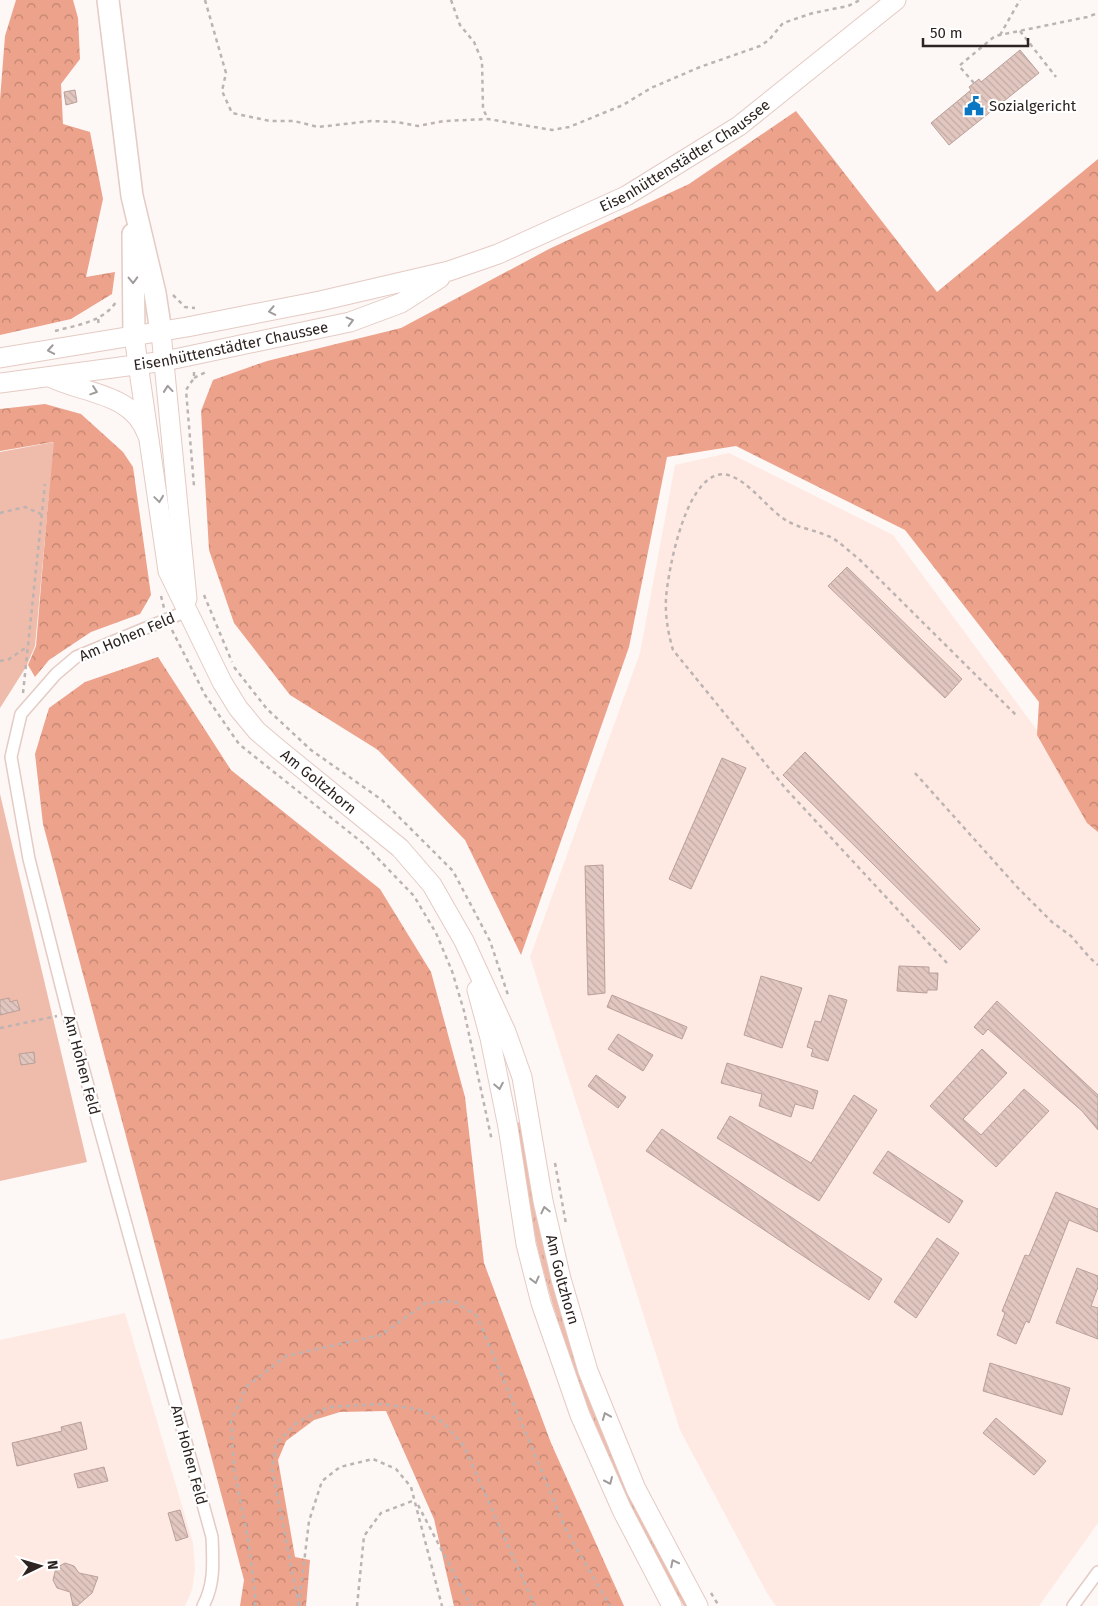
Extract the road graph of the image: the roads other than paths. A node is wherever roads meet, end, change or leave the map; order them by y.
1 (896, 0) edge
2 (107, 4) edge
3 (132, 196) junction
4 (449, 271) junction
5 (161, 332) junction
6 (134, 336) junction
7 (0, 358) edge
8 (165, 361) junction
9 (139, 365) junction
10 (49, 376) junction
11 (0, 383) edge
12 (152, 450) junction
13 (187, 612) junction
14 (464, 941) junction
15 (1098, 1572) edge
16 (203, 1606) edge
17 (672, 1606) edge
18 (698, 1606) edge
19 (1073, 1606) edge

1 - 4 main road, Eisenhüttenstädter Chaussee
2 - 3 highway
3 - 5 highway
3 -> 6 highway
4 -> 5 main road, Eisenhüttenstädter Chaussee
8 -> 4 main road, Eisenhüttenstädter Chaussee
5 - 6 main road, Eisenhüttenstädter Chaussee
5 - 8 main road, Am Goltzhorn
6 -> 7 main road, Eisenhüttenstädter Chaussee
6 - 9 main road, Am Goltzhorn
8 - 9 main road, Eisenhüttenstädter Chaussee
13 -> 8 main road, Am Goltzhorn
9 - 10 main road, Eisenhüttenstädter Chaussee
9 - 12 main road, Am Goltzhorn
10 - 11 main road, Eisenhüttenstädter Chaussee
10 -> 12 main road
12 -> 13 main road, Am Goltzhorn
13 - 14 main road, Am Goltzhorn
13 - 16 street, Am Hohen Feld
14 -> 17 main road, Am Goltzhorn
18 -> 14 main road, Am Goltzhorn
15 - 19 street

